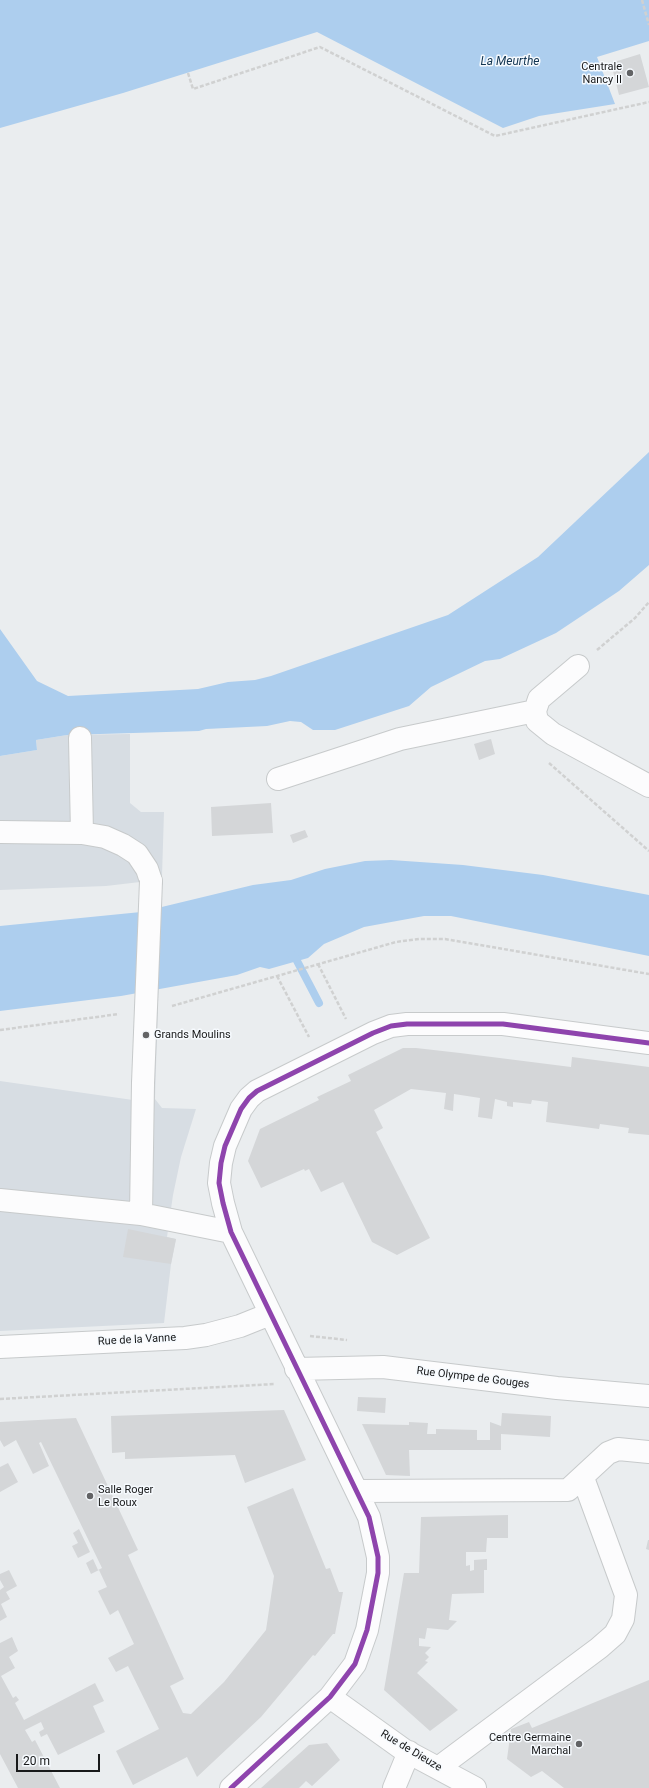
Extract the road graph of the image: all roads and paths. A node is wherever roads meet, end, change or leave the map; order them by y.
1 (642, 0) edge
2 (649, 26) edge
3 (188, 73) dead end
4 (649, 102) edge
5 (649, 602) edge
6 (578, 666) joint
7 (535, 711) junction
8 (553, 734) junction
9 (80, 738) dead end
10 (278, 779) dead end
11 (649, 786) edge
12 (0, 832) edge
13 (82, 833) junction
14 (649, 852) edge
15 (316, 964) junction
16 (285, 974) dead end
17 (649, 974) edge
18 (277, 976) dead end
19 (335, 999) dead end
20 (297, 1014) dead end
21 (649, 1043) edge
22 (0, 1200) edge
23 (140, 1214) junction
24 (231, 1232) junction
25 (270, 1314) junction
26 (0, 1347) edge
27 (300, 1376) junction
28 (649, 1396) edge
29 (0, 1399) edge
30 (649, 1452) edge
31 (582, 1478) junction
32 (357, 1491) junction
33 (330, 1697) junction
34 (409, 1752) junction
35 (438, 1768) junction
36 (231, 1788) edge
37 (394, 1788) edge
38 (475, 1788) edge

1 - 2 path
3 - 4 path
5 - 6 path
6 - 7 street
7 - 8 street
7 - 10 street
8 - 11 street
8 - 14 path
9 - 13 street
12 - 13 street
13 - 23 street, bridge
15 - 16 path
15 - 17 path
15 - 19 path
18 - 20 path
21 - 24 street
22 - 23 street
23 - 24 street
24 - 25 street
25 - 26 street, Rue de la Vanne
25 - 27 street
27 - 28 street, Rue Olympe de Gouges
27 - 29 path
27 - 32 street
30 - 31 street
31 - 32 street
31 - 35 street
32 - 33 street
33 - 34 street, Rue de Dieuze
33 - 36 street
34 - 35 street, Rue de Dieuze
34 - 37 street
35 - 38 street, Rue de Dieuze

